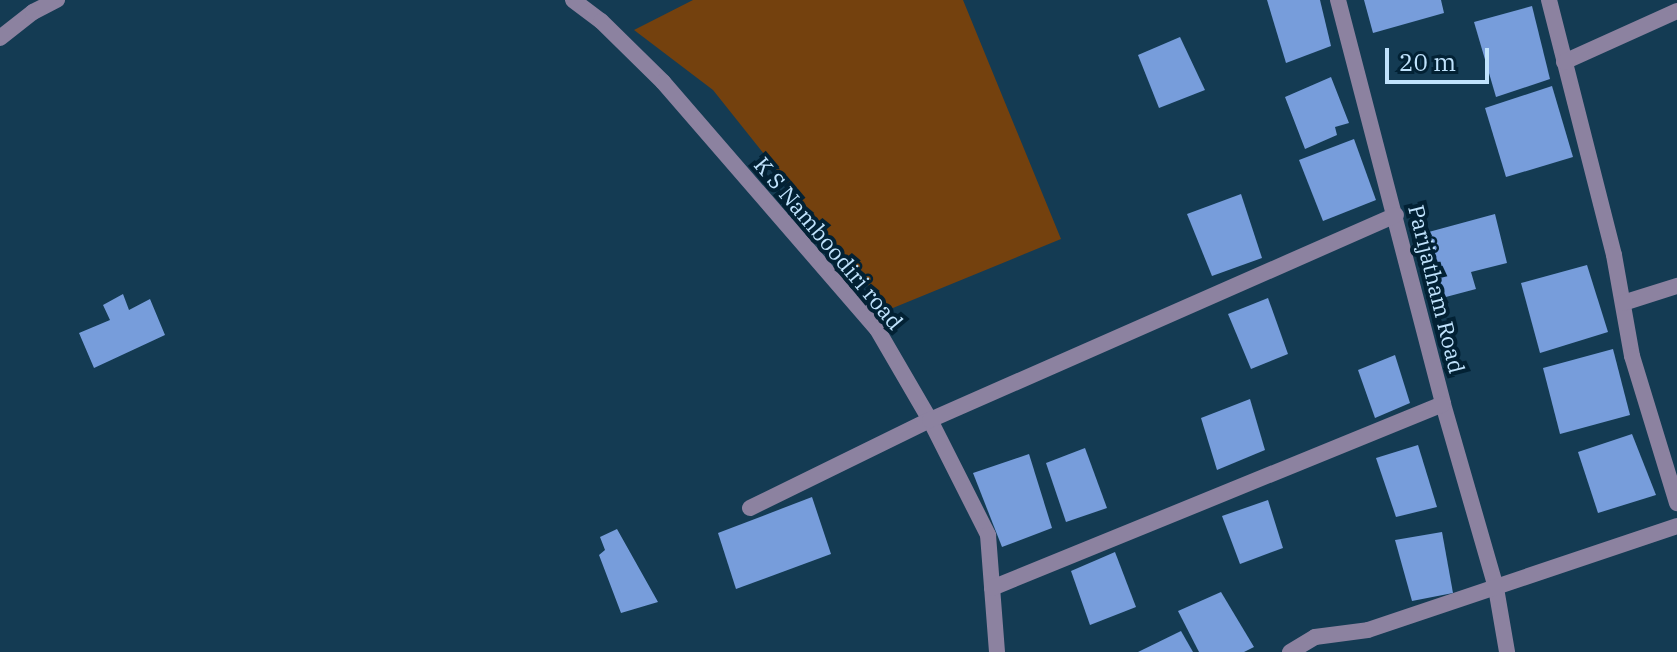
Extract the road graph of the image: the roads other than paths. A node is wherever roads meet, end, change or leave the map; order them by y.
1 (57, 0) edge
2 (573, 0) edge
3 (1338, 0) edge
4 (1549, 0) edge
5 (1677, 11) edge
6 (0, 38) edge
7 (1564, 62) junction
8 (1396, 215) junction
9 (1677, 286) edge
10 (1623, 303) junction
11 (1443, 404) junction
12 (930, 420) junction
13 (1677, 503) edge
14 (750, 508) dead end
15 (1677, 526) edge
16 (992, 588) junction
17 (1496, 588) junction
18 (997, 652) edge
19 (1290, 652) edge
20 (1507, 652) edge

1 - 6 street
2 - 12 street, K S Namboodiri road
3 - 8 street, Parijatham Road
4 - 7 street
5 - 7 street
7 - 10 street
8 - 11 street, Parijatham Road
8 - 12 street
9 - 10 street
10 - 13 street
11 - 16 street
11 - 17 street, Parijatham Road
12 - 14 street
12 - 16 street, K S Namboodiri road
15 - 17 street
16 - 18 street, K S Namboodiri road
17 - 19 street
17 - 20 street, Parijatham Road

